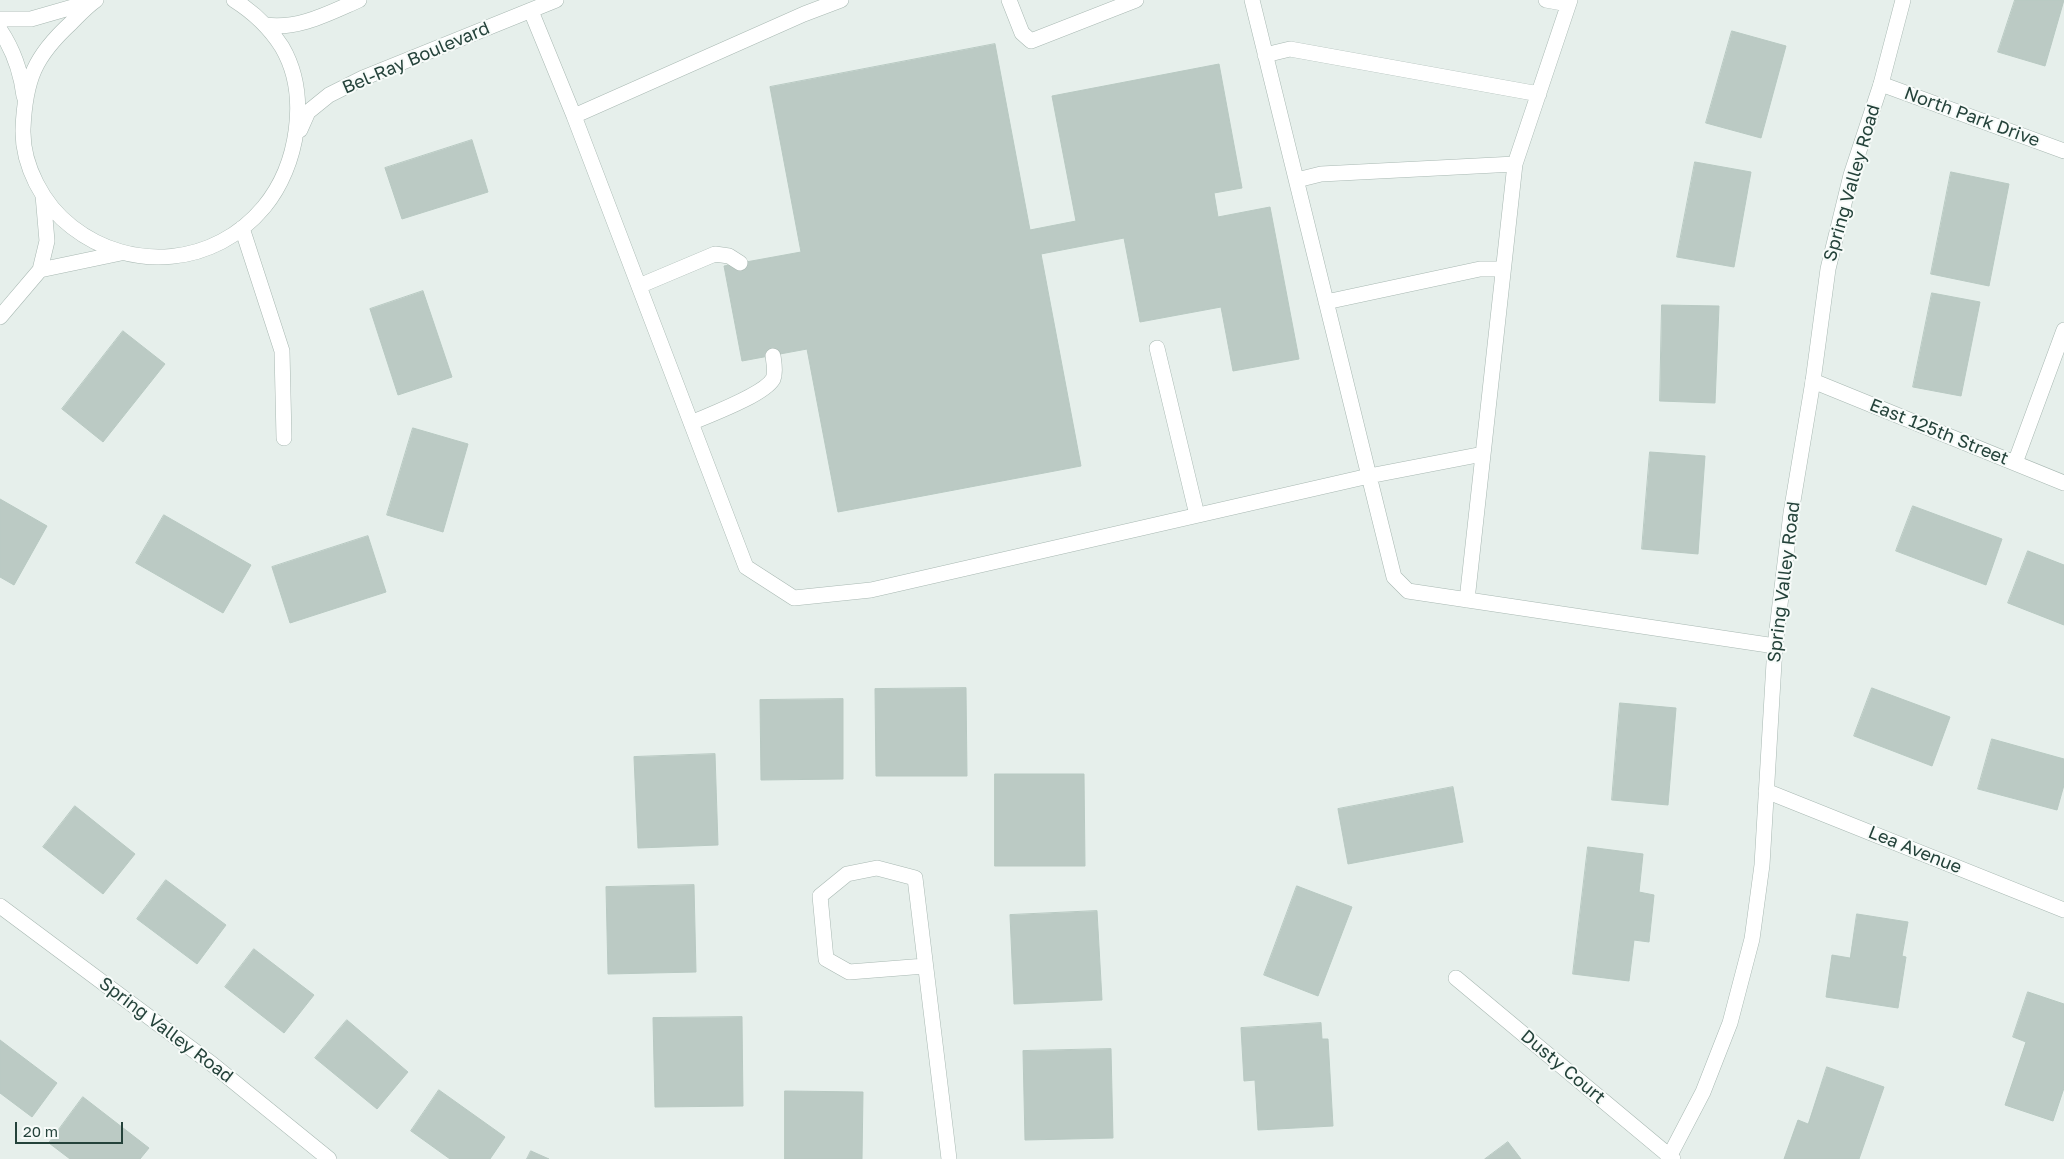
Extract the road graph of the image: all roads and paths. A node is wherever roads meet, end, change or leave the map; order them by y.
1 (95, 0) edge
2 (234, 0) edge
3 (359, 0) edge
4 (556, 0) edge
5 (841, 0) edge
6 (1009, 0) edge
7 (1136, 0) edge
8 (1252, 0) edge
9 (1546, 0) edge
10 (1903, 0) edge
11 (1569, 2) edge
12 (531, 11) junction
13 (0, 19) edge
14 (265, 25) junction
15 (0, 30) edge
16 (1265, 55) junction
17 (1881, 84) junction
18 (1539, 94) junction
19 (24, 101) junction
20 (574, 116) junction
21 (295, 140) junction
22 (2064, 151) edge
23 (1515, 164) junction
24 (1296, 180) junction
25 (43, 195) junction
26 (242, 228) junction
27 (121, 253) junction
28 (740, 263) dead end
29 (1503, 269) junction
30 (40, 270) junction
31 (639, 286) junction
32 (1326, 302) junction
33 (0, 317) edge
34 (2064, 330) edge
35 (1157, 348) dead end
36 (773, 356) dead end
37 (1813, 381) junction
38 (691, 423) junction
39 (284, 438) dead end
40 (1483, 454) junction
41 (2015, 463) junction
42 (1369, 476) junction
43 (2064, 483) edge
44 (1196, 515) junction
45 (1467, 600) junction
46 (1775, 646) junction
47 (1766, 791) junction
48 (0, 906) edge
49 (2064, 910) edge
50 (925, 966) junction
51 (1456, 978) dead end
52 (1670, 1158) edge
53 (329, 1159) edge
54 (949, 1159) edge

1 - 13 street
1 - 19 street, Bel-Ray Boulevard
2 - 14 street, Bel-Ray Boulevard
3 - 14 street
4 - 12 street, Bel-Ray Boulevard
5 - 20 street
6 - 7 street
8 - 16 street
9 - 11 street
10 - 17 street, Spring Valley Road
11 - 18 street
12 - 20 street
12 - 21 street, Bel-Ray Boulevard
14 - 21 street, Bel-Ray Boulevard
15 - 19 street
16 - 18 street
16 - 24 street
17 - 22 street, North Park Drive
17 - 37 street, Spring Valley Road
18 - 23 street
19 - 25 street, Bel-Ray Boulevard
20 - 31 street
21 - 26 street, Bel-Ray Boulevard
23 - 24 street
23 - 29 street
24 - 32 street
25 - 27 street, Bel-Ray Boulevard
25 - 30 street
26 - 27 street, Bel-Ray Boulevard
26 - 39 street
27 - 30 street
28 - 31 street
29 - 32 street
29 - 40 street
30 - 33 street
31 - 38 street
32 - 42 street
34 - 41 street
35 - 44 street
36 - 38 street
37 - 41 street, East 125th Street
37 - 46 street, Spring Valley Road
38 - 44 street
40 - 42 street
40 - 45 street
41 - 43 street, East 125th Street
42 - 44 street
42 - 45 street
45 - 46 street
46 - 47 street, Spring Valley Road
47 - 49 street, Lea Avenue
47 - 52 street, Spring Valley Road
48 - 53 street, Spring Valley Road
50 - 50 street
50 - 54 street
51 - 52 street, Dusty Court

